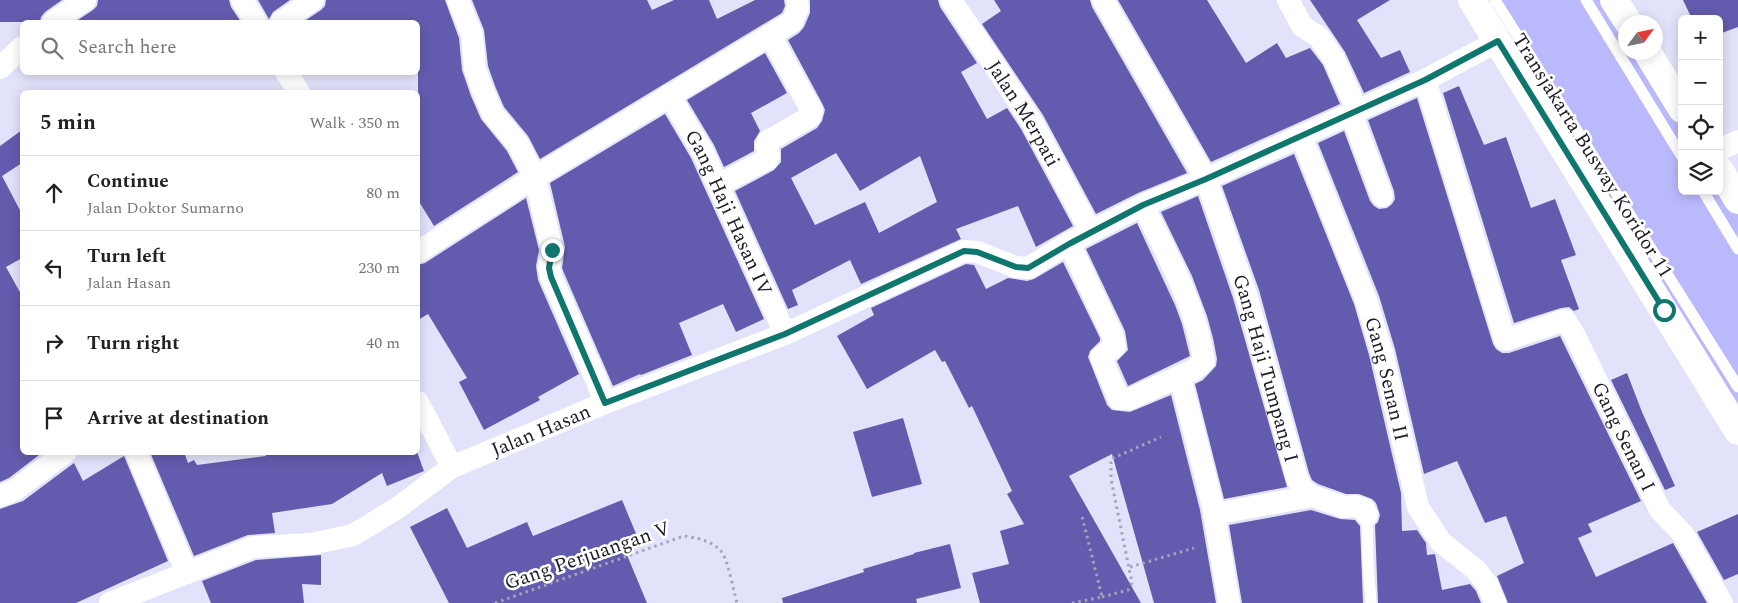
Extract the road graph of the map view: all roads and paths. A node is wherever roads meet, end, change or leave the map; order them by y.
1 (85, 0) edge
2 (242, 0) edge
3 (313, 0) edge
4 (458, 0) edge
5 (797, 0) edge
6 (951, 0) edge
7 (1103, 0) edge
8 (1288, 0) edge
9 (1472, 0) edge
10 (1495, 0) edge
11 (1586, 0) edge
12 (1614, 0) edge
13 (1624, 15) edge
14 (56, 20) edge
15 (255, 20) edge
16 (284, 20) edge
17 (770, 35) junction
18 (1498, 41) junction
19 (20, 49) edge
20 (1652, 60) edge
21 (0, 68) edge
22 (288, 75) edge
23 (1425, 80) junction
24 (297, 90) edge
25 (669, 95) junction
26 (1680, 105) edge
27 (1354, 112) junction
28 (1301, 136) junction
29 (1738, 141) edge
30 (1723, 148) edge
31 (1678, 150) edge
32 (1723, 176) edge
33 (535, 177) junction
34 (1206, 179) junction
35 (718, 185) junction
36 (1705, 195) edge
37 (1382, 196) dead end
38 (1738, 200) edge
39 (1143, 205) junction
40 (1091, 232) junction
41 (1069, 244) junction
42 (1738, 249) edge
43 (420, 251) edge
44 (785, 334) junction
45 (1180, 376) junction
46 (1738, 387) edge
47 (605, 403) junction
48 (420, 406) edge
49 (1738, 431) edge
50 (1161, 438) dead end
51 (62, 455) edge
52 (137, 455) edge
53 (452, 467) junction
54 (0, 496) edge
55 (1312, 496) junction
56 (1214, 514) junction
57 (1367, 515) joint
58 (1082, 516) dead end
59 (1219, 540) junction
60 (1130, 567) junction
61 (187, 573) junction
62 (1102, 597) junction
63 (110, 603) edge
64 (495, 603) edge
65 (738, 603) edge
66 (1072, 603) edge
67 (1229, 603) edge
68 (1371, 603) edge
69 (1496, 603) edge
70 (1722, 603) edge

1 - 14 street
2 - 15 street
3 - 16 street
4 - 33 street
5 - 17 street
6 - 40 street, Jalan Merpati
7 - 34 street, Gang Haji Tumpang I
8 - 27 street
9 - 18 main road
10 - 46 lane, Transjakarta Busway Koridor 11
11 - 31 lane
12 - 13 main road
17 - 25 street
17 - 35 street
18 - 23 street, Jalan Hasan
18 - 49 main road
19 - 21 street
20 - 26 main road
22 - 24 street
23 - 27 street, Jalan Hasan
23 - 70 street, Gang Senan I
25 - 33 street
25 - 35 street, Gang Haji Hasan IV
27 - 28 street, Jalan Hasan
27 - 37 street
28 - 34 street, Jalan Hasan
28 - 69 street, Gang Senan II
29 - 30 street
32 - 38 main road
33 - 43 street
33 - 47 street
34 - 39 street, Jalan Hasan
34 - 55 street, Gang Haji Tumpang I
35 - 44 street, Gang Haji Hasan IV
36 - 42 lane
39 - 40 street, Jalan Hasan
39 - 45 street
40 - 41 street, Jalan Hasan
41 - 44 street, Jalan Hasan
41 - 45 street
44 - 47 street, Jalan Hasan
45 - 56 street
47 - 53 street, Jalan Hasan
48 - 53 street
50 - 60 path
51 - 54 street
52 - 61 street
53 - 61 street, Jalan Hasan
55 - 56 street
55 - 57 street
56 - 59 street
57 - 68 lane
58 - 62 path
59 - 60 path
59 - 67 street
60 - 62 path
61 - 63 street, Jalan Hasan
62 - 66 path
64 - 65 path, Gang Perjuangan V

